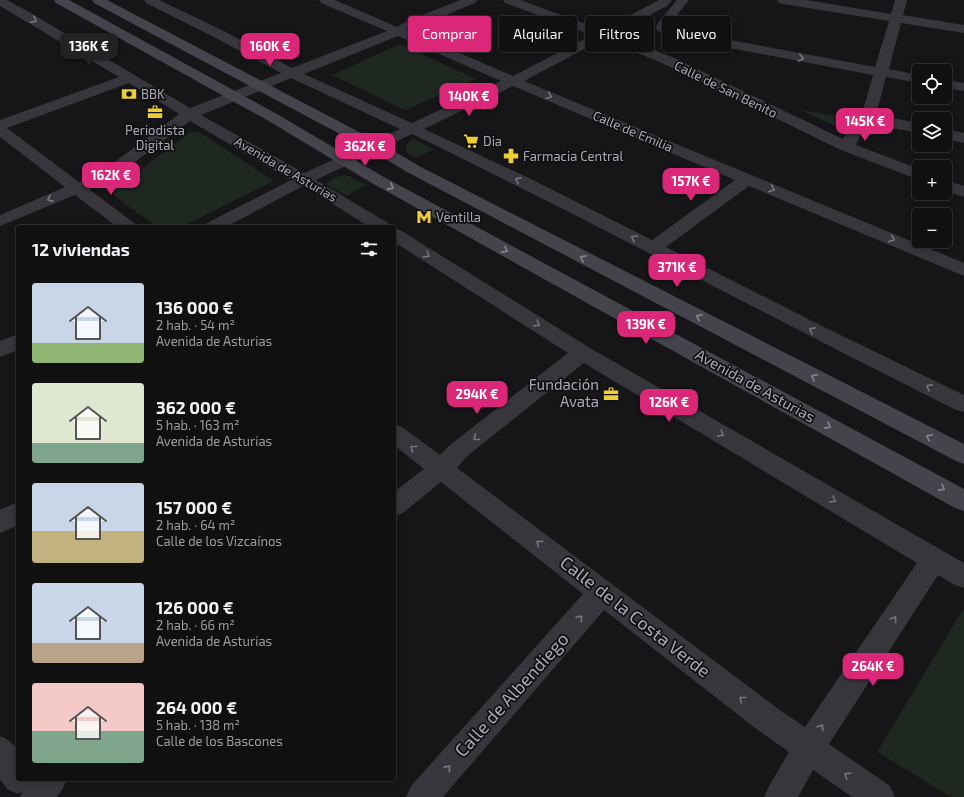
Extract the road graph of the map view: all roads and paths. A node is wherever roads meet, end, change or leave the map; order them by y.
1 (60, 0) edge
2 (98, 0) edge
3 (150, 0) edge
4 (325, 0) edge
5 (471, 0) edge
6 (509, 0) edge
7 (666, 0) edge
8 (683, 0) edge
9 (782, 0) edge
10 (901, 0) edge
11 (0, 1) edge
12 (638, 16) edge
13 (896, 18) junction
14 (585, 27) edge
15 (964, 29) edge
16 (399, 31) junction
17 (585, 43) edge
18 (647, 52) edge
19 (881, 72) junction
20 (291, 73) junction
21 (131, 78) junction
22 (912, 78) edge
23 (513, 81) junction
24 (952, 85) edge
25 (259, 86) junction
26 (964, 87) edge
27 (233, 96) junction
28 (189, 114) junction
29 (868, 118) junction
30 (0, 125) edge
31 (912, 127) edge
32 (413, 129) junction
33 (0, 130) edge
34 (952, 135) edge
35 (964, 138) edge
36 (376, 147) junction
37 (847, 147) junction
38 (344, 161) junction
39 (912, 172) edge
40 (305, 179) junction
41 (747, 179) junction
42 (77, 187) junction
43 (952, 187) edge
44 (964, 192) edge
45 (0, 221) edge
46 (125, 225) edge
47 (217, 225) edge
48 (379, 225) edge
49 (396, 235) edge
50 (653, 248) junction
51 (964, 270) edge
52 (16, 342) edge
53 (0, 350) edge
54 (584, 353) junction
55 (964, 404) edge
56 (396, 435) edge
57 (964, 456) edge
58 (441, 469) junction
59 (964, 500) edge
60 (396, 504) edge
61 (16, 513) edge
62 (0, 523) edge
63 (933, 559) junction
64 (964, 577) edge
65 (602, 592) junction
66 (808, 748) junction
67 (0, 751) edge
68 (16, 776) edge
69 (19, 781) edge
70 (49, 781) edge
71 (31, 797) edge
72 (36, 797) edge
73 (422, 797) edge
74 (780, 797) edge
75 (879, 797) edge

1 - 27 main road, Avenida de Asturias
2 - 25 main road
3 - 20 street
4 - 16 street, Calle de Emilia
5 - 16 street
6 - 14 street, Calle de San Benito
7 - 12 street
8 -> 19 street
9 - 13 street
10 - 13 street
11 -> 21 street, Avenida de Asturias
13 - 15 street
13 - 19 street
16 - 20 street
16 - 23 street, Calle de Emilia
17 - 23 street
18 - 37 street, Calle de San Benito
19 - 22 street
19 - 29 street
20 - 25 street
20 - 32 street
21 - 28 street, Avenida de Asturias
21 - 30 street
23 - 32 street
23 -> 41 street, Calle de Emilia
24 - 26 street
25 - 27 street
25 - 36 main road
27 - 28 street
27 - 38 main road, Avenida de Asturias
28 - 40 street, Avenida de Asturias
28 - 42 street
29 - 31 street
29 - 37 street
32 - 36 street
50 -> 32 street
33 - 42 street
34 - 35 street
36 - 38 street
57 -> 36 main road
37 - 39 street, Calle de San Benito
38 - 40 street
38 -> 59 main road, Avenida de Asturias
40 - 47 street
40 - 48 street, Avenida de Asturias
41 - 50 street
41 -> 51 street, Calle de Emilia
42 -> 45 street
42 - 46 street
43 - 44 street
49 -> 54 street
55 -> 50 street
52 - 53 street
54 -> 58 street
54 -> 63 street
58 -> 56 street, Calle de la Costa Verde
58 - 60 street
65 -> 58 street, Calle de la Costa Verde
61 - 62 street
63 - 64 street
66 -> 63 street
66 -> 65 street, Calle de la Costa Verde
73 -> 65 street, Calle de Albendiego
66 - 74 street
75 -> 66 street, Calle de la Costa Verde
67 - 68 street
69 - 71 street
70 - 72 street

